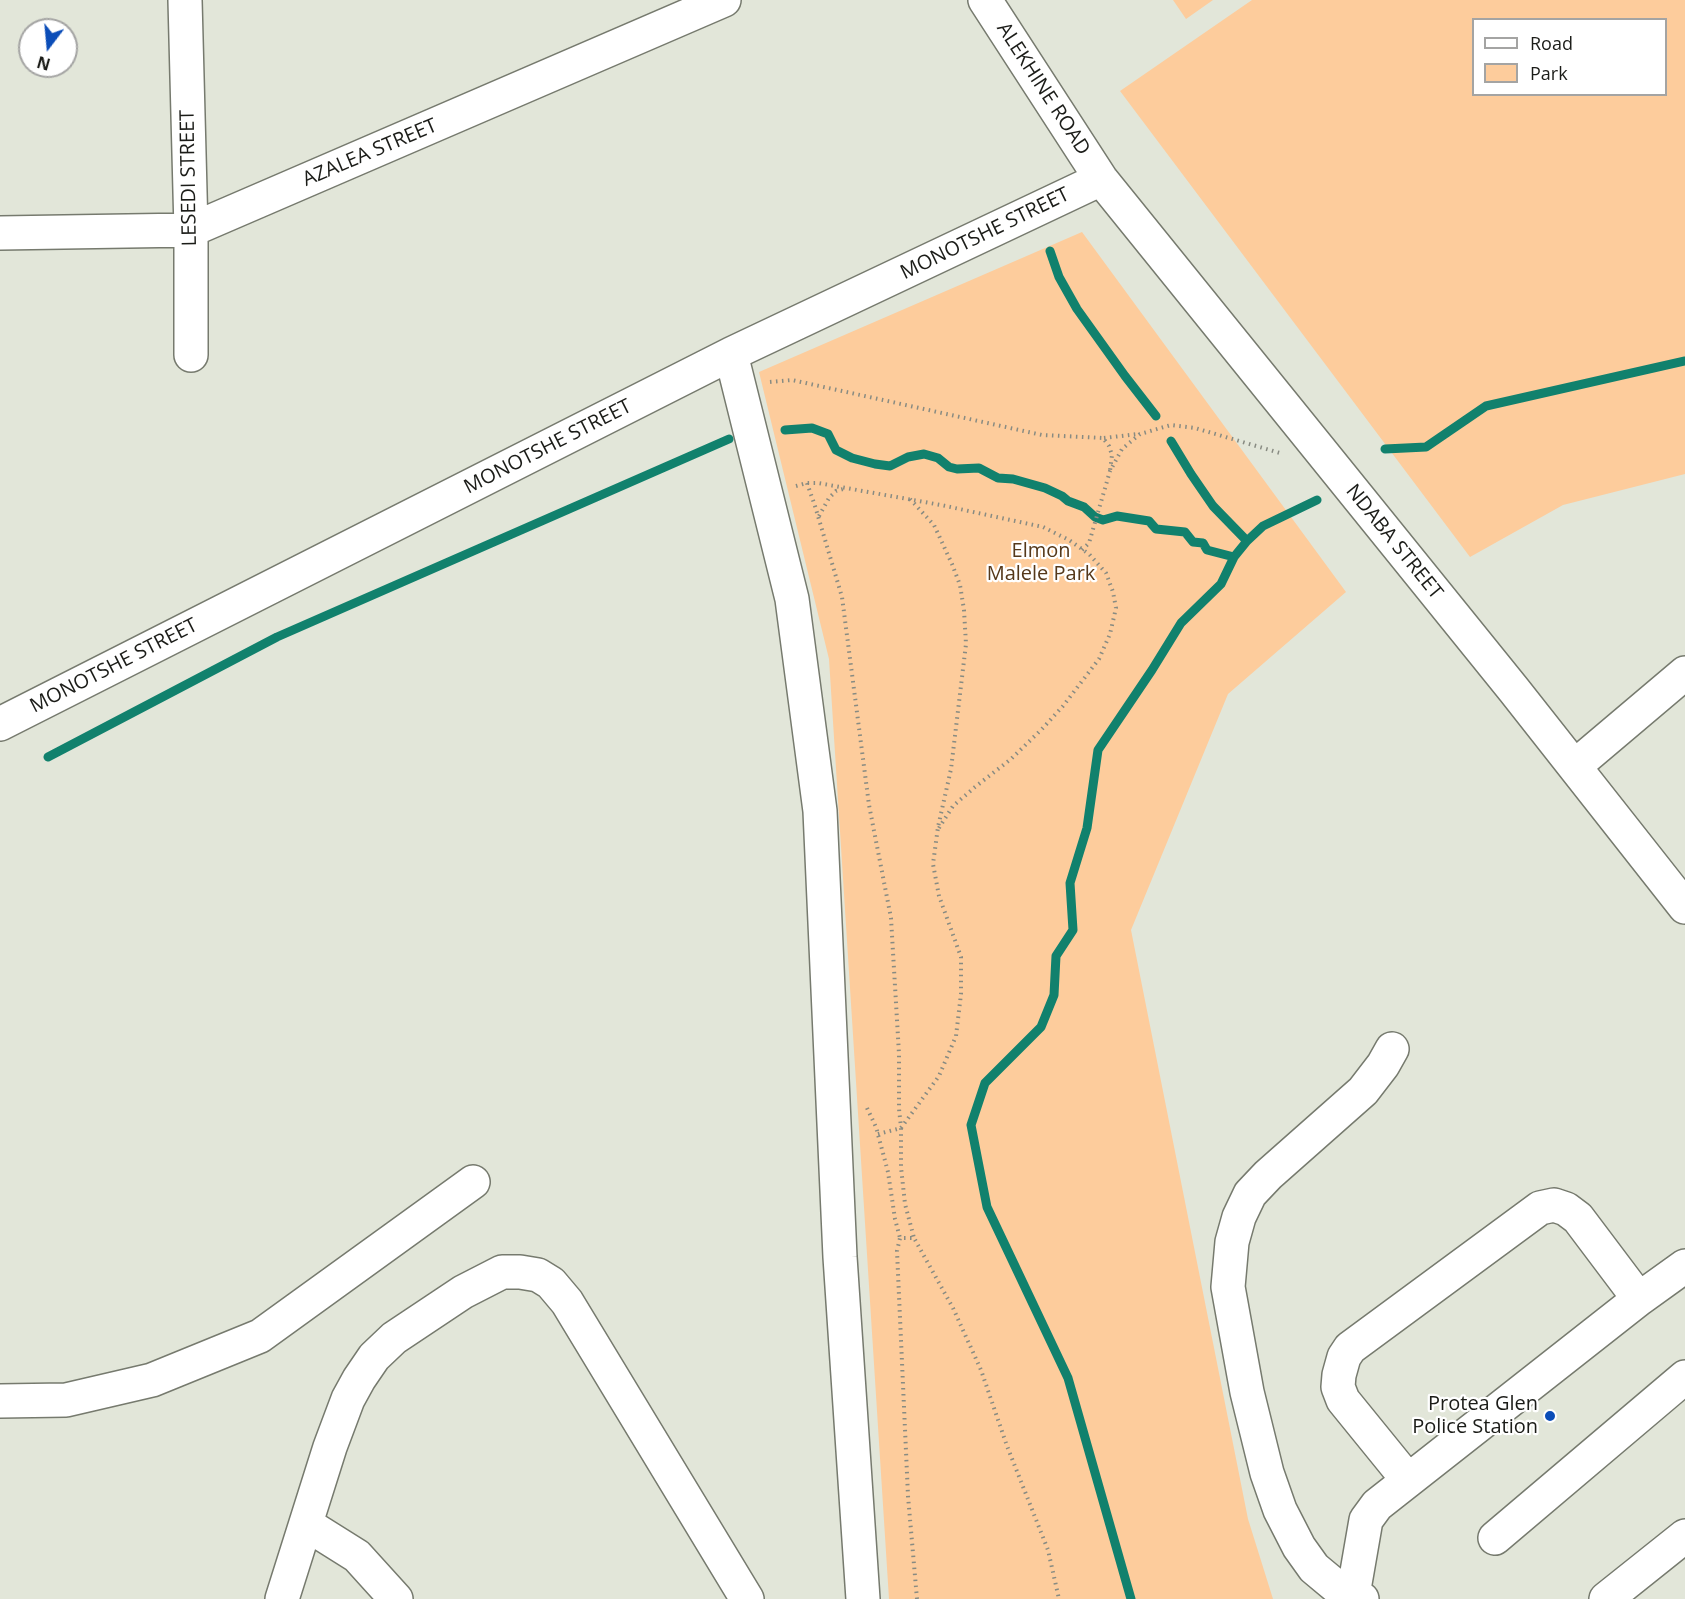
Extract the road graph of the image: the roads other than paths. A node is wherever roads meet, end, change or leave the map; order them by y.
1 (185, 0) edge
2 (724, 0) edge
3 (985, 0) edge
4 (1101, 179) junction
5 (191, 231) junction
6 (0, 233) edge
7 (191, 356) dead end
8 (735, 369) junction
9 (1685, 672) edge
10 (0, 724) edge
11 (1575, 766) junction
12 (1685, 907) edge
13 (1392, 1049) dead end
14 (473, 1182) dead end
15 (1685, 1266) edge
16 (1639, 1299) junction
17 (1685, 1377) edge
18 (0, 1401) edge
19 (1408, 1480) junction
20 (306, 1524) junction
21 (1685, 1536) edge
22 (1495, 1538) dead end
23 (1358, 1597) edge
24 (282, 1599) edge
25 (396, 1599) edge
26 (747, 1599) edge
27 (863, 1599) edge
28 (1606, 1599) edge

1 - 5 street, LESEDI STREET
2 - 5 street, AZALEA STREET
3 - 4 street, ALEKHINE ROAD
4 - 8 street, MONOTSHE STREET
4 - 11 street, NDABA STREET
5 - 6 street, AZALEA STREET
5 - 7 street, LESEDI STREET
8 - 10 street, MONOTSHE STREET
8 - 27 street
9 - 11 street
11 - 12 street, NDABA STREET
13 - 23 street
14 - 18 street
15 - 16 street
16 - 19 street
16 - 19 street
17 - 22 street
19 - 23 street
20 - 24 street
20 - 25 street
20 - 26 street
21 - 28 street

